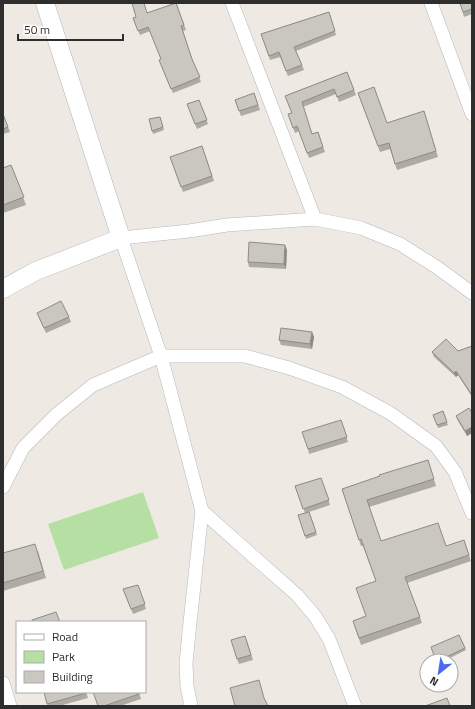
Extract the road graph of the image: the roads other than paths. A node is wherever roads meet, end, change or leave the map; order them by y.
1 (45, 3) edge
2 (232, 3) edge
3 (431, 3) edge
4 (472, 114) edge
5 (314, 219) junction
6 (121, 238) junction
7 (3, 289) edge
8 (472, 293) edge
9 (161, 356) junction
10 (3, 487) edge
11 (202, 511) junction
12 (472, 513) edge
13 (3, 683) edge
14 (10, 706) edge
15 (191, 706) edge
16 (355, 706) edge

1 - 6 street
2 - 5 street
3 - 4 street
5 - 6 street
5 - 8 street
6 - 7 street
6 - 9 street
9 - 10 street
9 - 11 street
9 - 12 street
11 - 15 street
11 - 16 street
13 - 14 street

